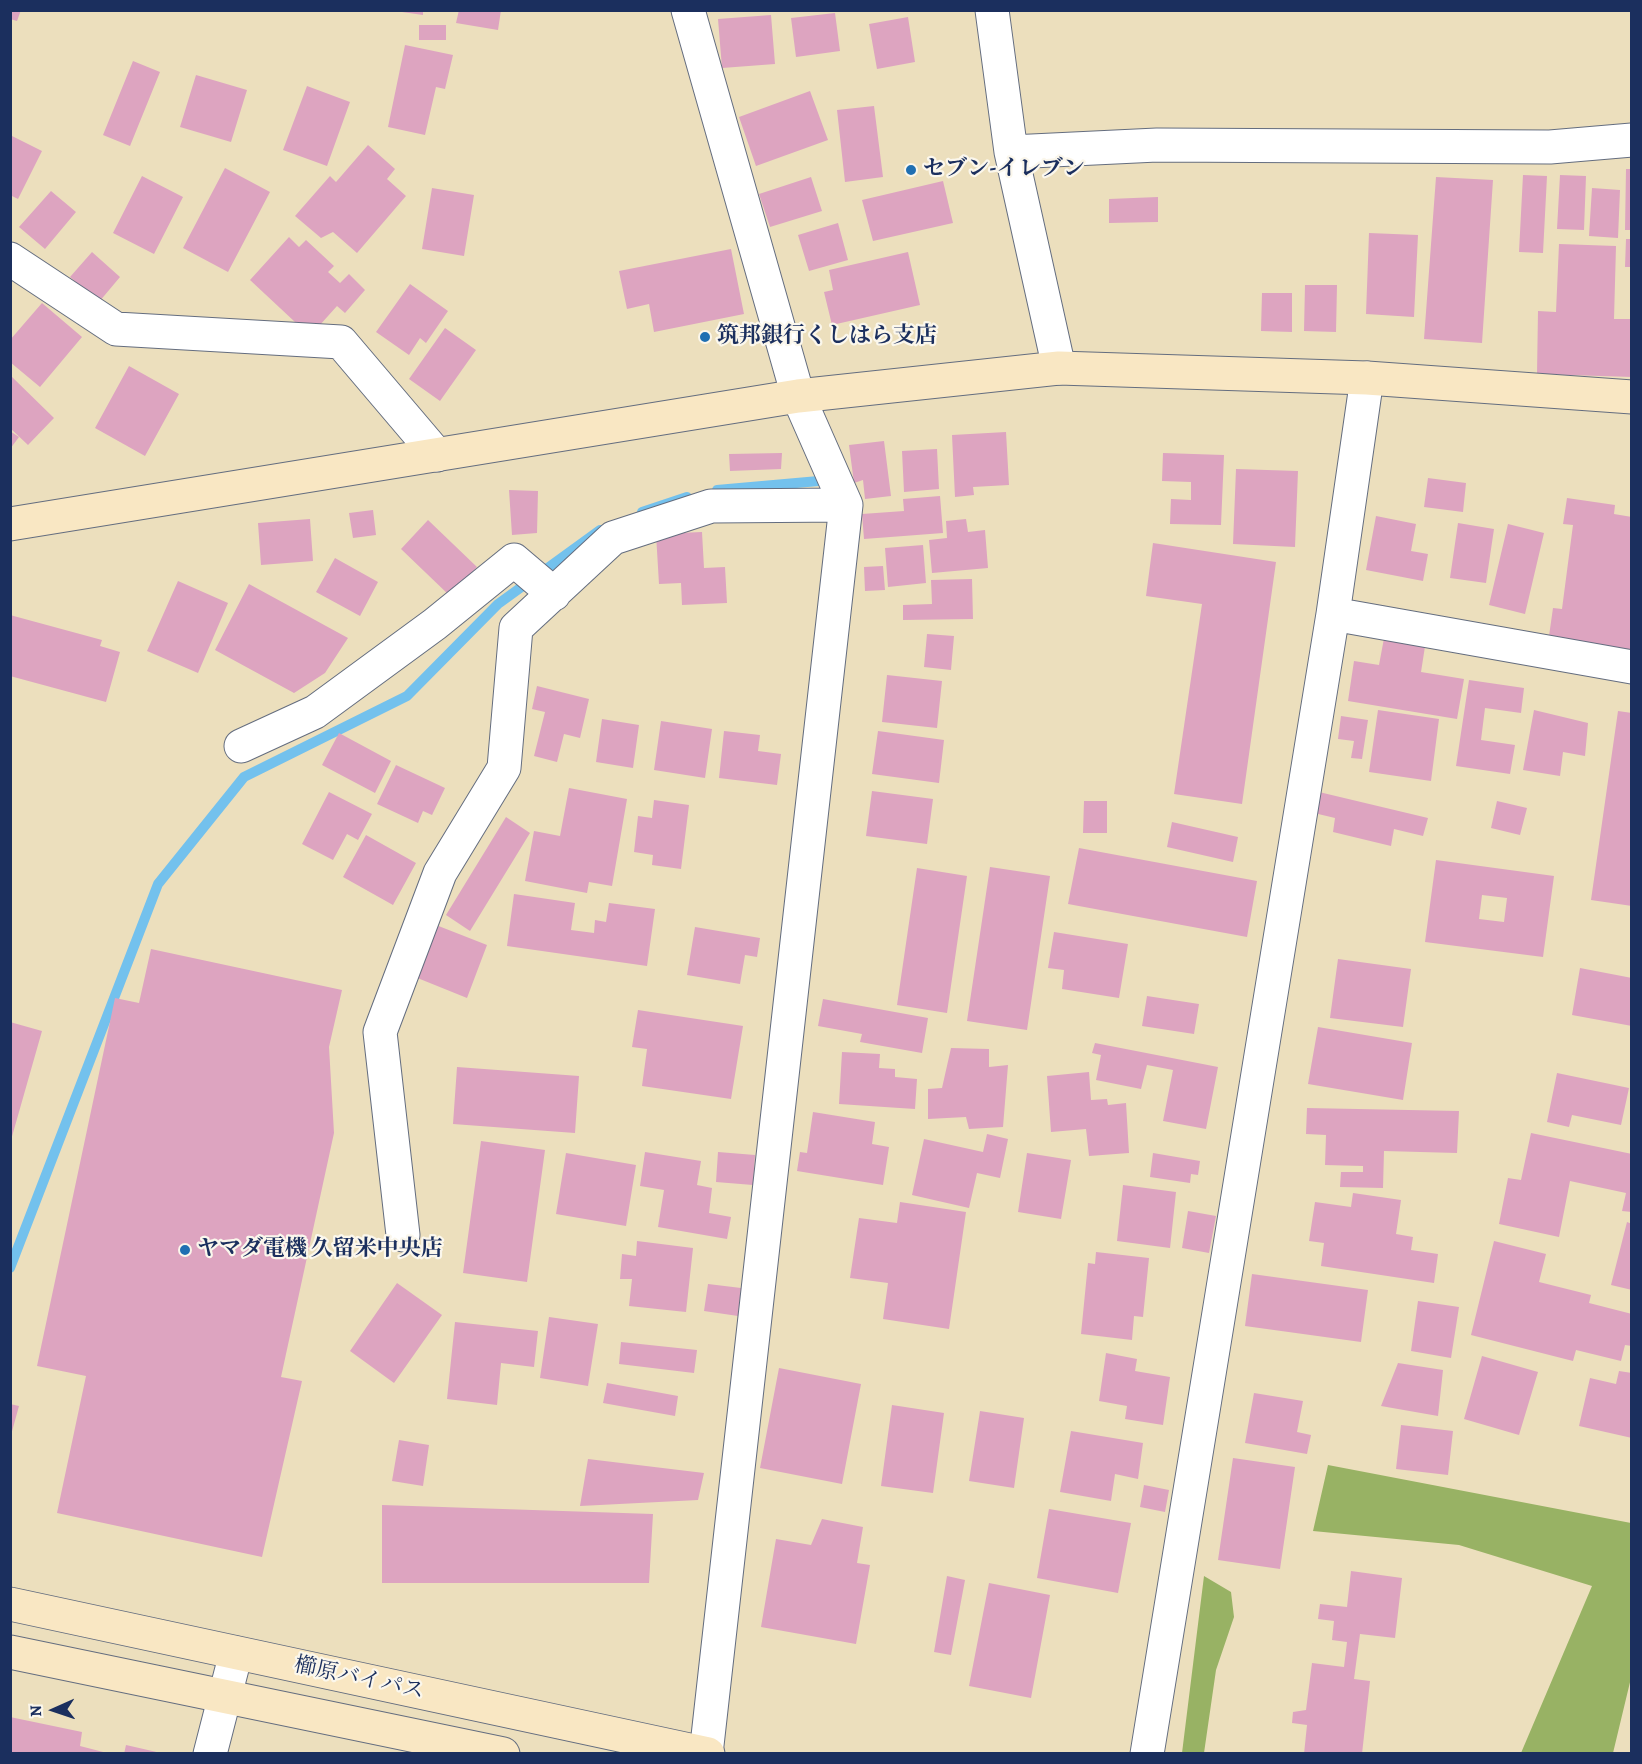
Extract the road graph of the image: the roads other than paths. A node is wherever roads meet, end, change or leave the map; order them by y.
1 (688, 10) edge
2 (992, 10) edge
3 (1632, 140) edge
4 (1011, 152) junction
5 (10, 259) edge
6 (1059, 368) junction
7 (1367, 378) junction
8 (798, 396) junction
9 (1632, 397) edge
10 (437, 456) junction
11 (846, 505) junction
12 (10, 524) edge
13 (554, 594) junction
14 (1333, 614) junction
15 (1632, 667) edge
16 (241, 746) dead end
17 (404, 1235) dead end
18 (10, 1604) edge
19 (10, 1652) edge
20 (236, 1653) junction
21 (225, 1694) junction
22 (706, 1753) edge
23 (210, 1754) edge
24 (503, 1754) edge
25 (1148, 1754) edge

1 - 8 street
2 - 4 street
3 - 4 street
4 - 6 street
5 - 10 street
6 - 7 street
6 - 8 street
7 - 9 street
7 - 14 street
8 - 10 street
8 - 11 street
10 - 12 street
11 - 13 street
11 - 22 street
13 - 16 street
13 - 17 street
14 - 15 street
14 - 25 street
18 - 20 street, 櫛原バイパス
19 - 21 street, 櫛原バイパス
20 - 21 street
20 - 22 street, 櫛原バイパス
21 - 23 street
21 - 24 street, 櫛原バイパス

